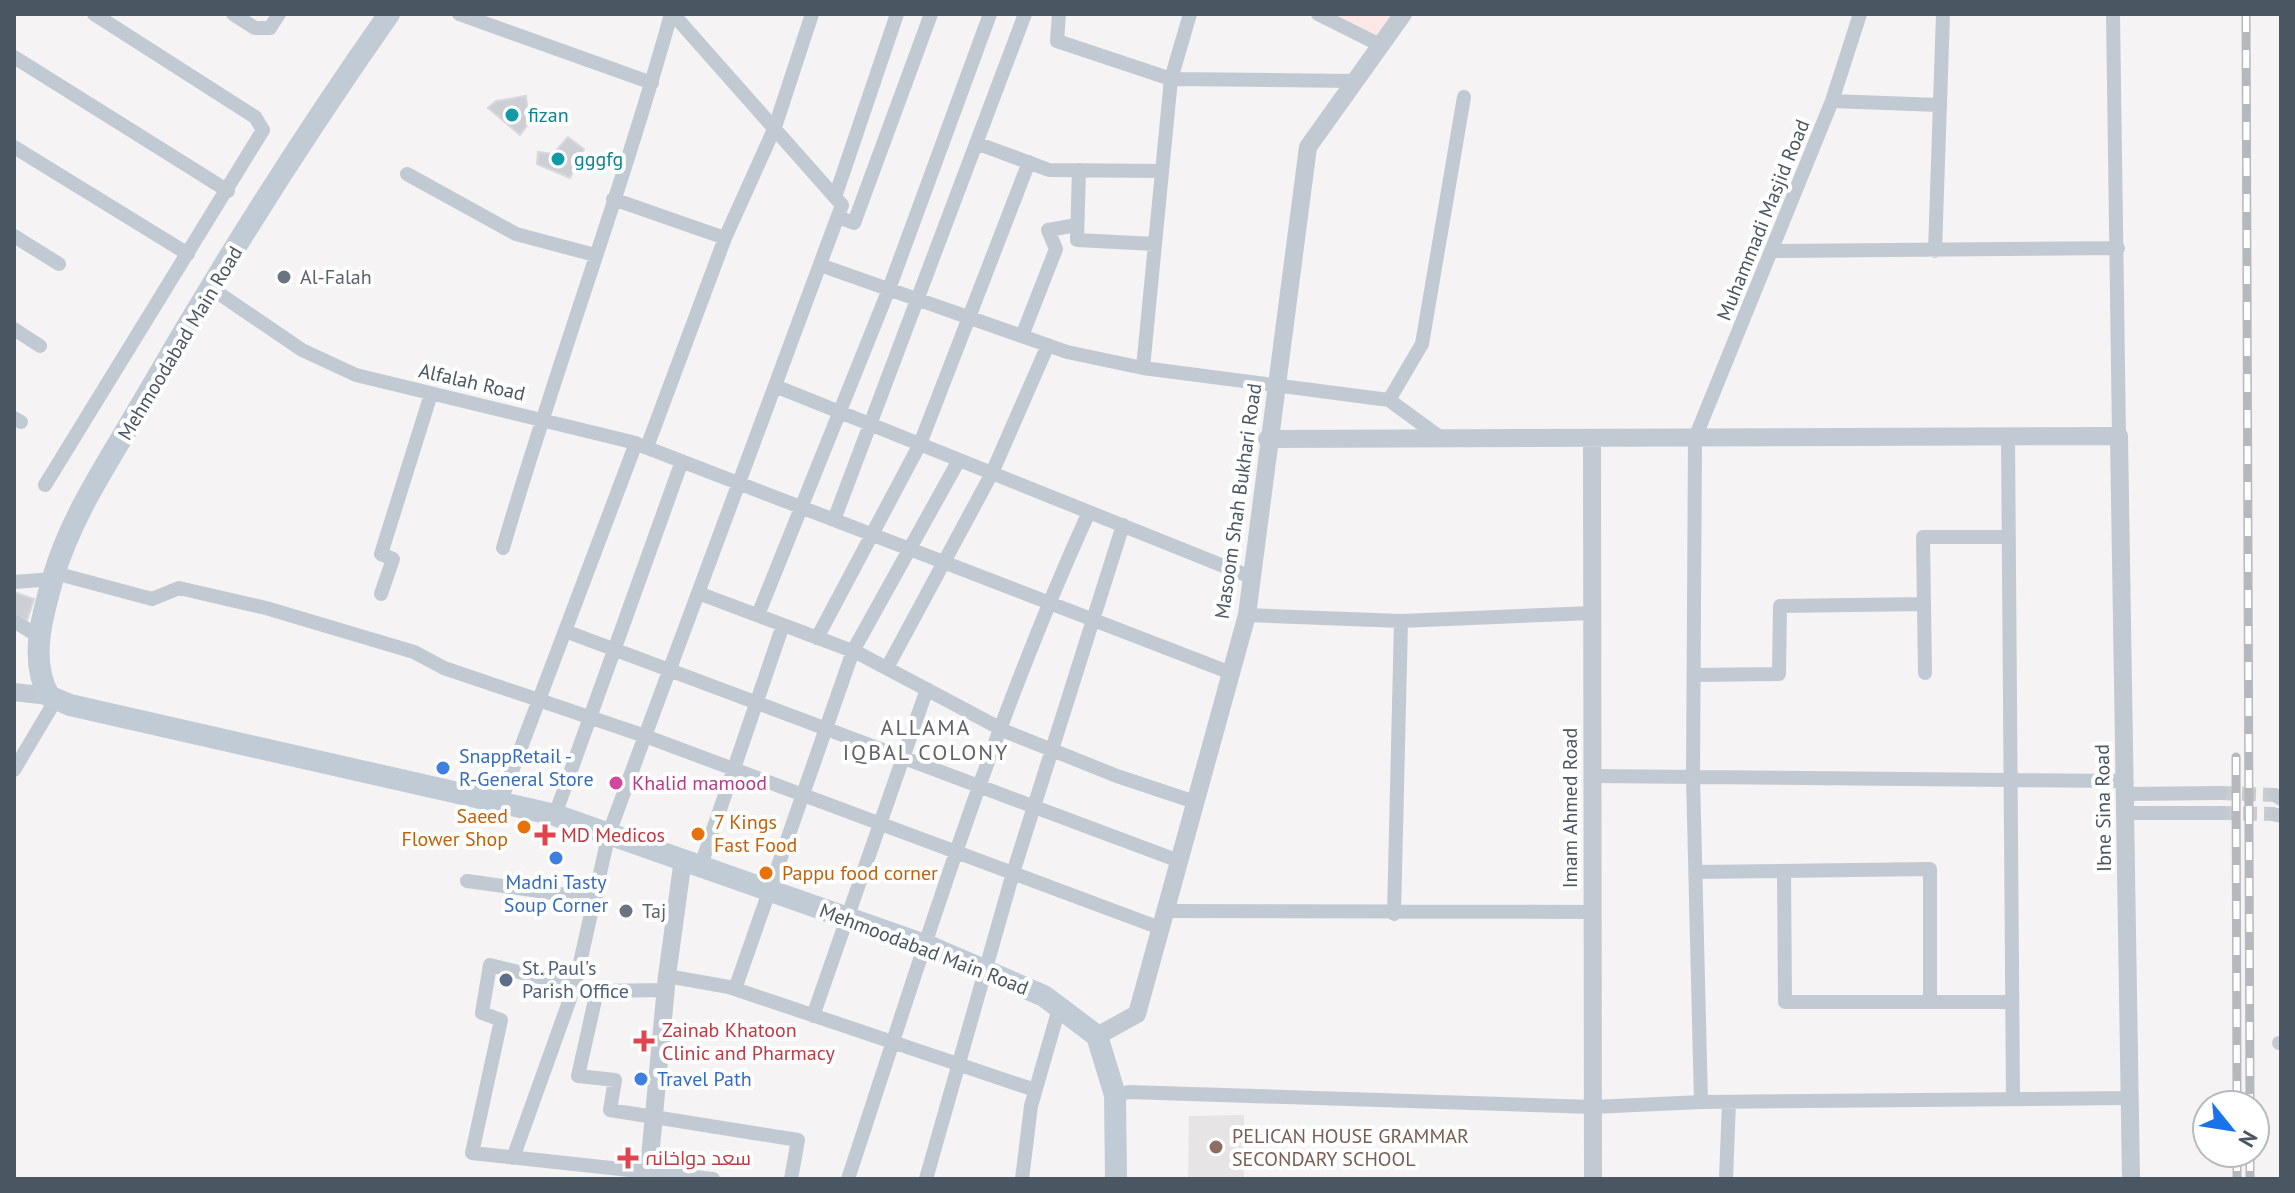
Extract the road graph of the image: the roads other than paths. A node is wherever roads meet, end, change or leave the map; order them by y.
1 (94, 14) edge
2 (233, 14) edge
3 (279, 14) edge
4 (389, 14) edge
5 (459, 14) edge
6 (672, 14) edge
7 (812, 14) edge
8 (897, 14) edge
9 (931, 14) edge
10 (990, 14) edge
11 (1025, 14) edge
12 (1059, 14) edge
13 (1190, 14) edge
14 (1318, 14) edge
15 (1403, 14) edge
16 (1860, 14) edge
17 (1943, 14) edge
18 (2113, 14) edge
19 (1380, 45) junction
20 (14, 57) edge
21 (1171, 79) junction
22 (1355, 81) junction
23 (652, 83) junction
24 (1464, 97) dead end
25 (1832, 101) junction
26 (1939, 105) junction
27 (775, 127) junction
28 (976, 143) junction
29 (14, 147) edge
30 (1029, 162) junction
31 (1079, 170) junction
32 (1162, 171) junction
33 (407, 174) dead end
34 (228, 191) junction
35 (835, 197) junction
36 (613, 199) junction
37 (838, 217) junction
38 (1077, 225) junction
39 (14, 236) edge
40 (725, 238) junction
41 (1155, 244) junction
42 (2118, 248) junction
43 (1773, 251) junction
44 (1935, 251) junction
45 (188, 254) junction
46 (595, 255) junction
47 (59, 264) dead end
48 (820, 265) junction
49 (211, 288) junction
50 (889, 289) junction
51 (918, 299) junction
52 (971, 318) junction
53 (14, 329) edge
54 (1022, 336) junction
55 (1048, 345) junction
56 (40, 346) dead end
57 (1143, 368) junction
58 (775, 386) junction
59 (1275, 386) junction
60 (431, 394) junction
61 (1389, 400) junction
62 (841, 412) junction
63 (540, 418) junction
64 (871, 424) junction
65 (2008, 436) junction
66 (2119, 436) junction
67 (1441, 438) junction
68 (1592, 438) junction
69 (1695, 438) junction
70 (1267, 439) junction
71 (920, 444) junction
72 (641, 445) junction
73 (959, 460) junction
74 (682, 461) junction
75 (992, 473) junction
76 (739, 483) junction
77 (45, 485) dead end
78 (801, 507) junction
79 (1089, 512) junction
80 (834, 520) junction
81 (1123, 525) junction
82 (873, 535) junction
83 (2008, 537) junction
84 (503, 548) dead end
85 (911, 549) junction
86 (946, 563) junction
87 (54, 576) junction
88 (1251, 577) junction
89 (14, 582) edge
90 (698, 593) junction
91 (381, 594) dead end
92 (1048, 603) junction
93 (1924, 604) junction
94 (1592, 613) junction
95 (758, 615) junction
96 (1247, 615) junction
97 (1093, 620) junction
98 (14, 621) edge
99 (1401, 621) junction
100 (783, 625) junction
101 (565, 631) junction
102 (41, 638) junction
103 (817, 638) junction
104 (612, 648) junction
105 (853, 651) junction
106 (887, 668) junction
107 (670, 669) junction
108 (1231, 673) junction
109 (1925, 673) dead end
110 (1694, 675) junction
111 (927, 689) junction
112 (14, 692) edge
113 (52, 699) junction
114 (539, 700) junction
115 (757, 702) junction
116 (587, 716) junction
117 (826, 728) junction
118 (1000, 728) junction
119 (645, 736) junction
120 (1053, 749) junction
121 (904, 757) junction
122 (734, 769) junction
123 (14, 770) edge
124 (1592, 776) junction
125 (1693, 777) junction
126 (2008, 780) junction
127 (981, 787) junction
128 (2221, 793) tunnel mouth
129 (802, 795) junction
130 (2125, 796) junction
131 (1195, 802) junction
132 (500, 803) junction
133 (1034, 807) junction
134 (2222, 813) tunnel mouth
135 (555, 815) junction
136 (880, 824) junction
137 (609, 833) junction
138 (958, 853) junction
139 (1179, 861) junction
140 (692, 862) junction
141 (1784, 871) junction
142 (1696, 872) junction
143 (1013, 873) junction
144 (467, 881) dead end
145 (769, 890) junction
146 (596, 899) junction
147 (1592, 912) junction
148 (1394, 914) junction
149 (847, 918) junction
150 (1163, 920) junction
151 (926, 946) junction
152 (984, 970) junction
153 (666, 983) junction
154 (575, 985) junction
155 (735, 989) junction
156 (597, 991) junction
157 (1930, 1002) junction
158 (2011, 1002) junction
159 (1060, 1005) junction
160 (813, 1016) junction
161 (1097, 1036) junction
162 (893, 1043) junction
163 (956, 1064) junction
164 (1035, 1090) junction
165 (1115, 1095) junction
166 (2130, 1098) junction
167 (2013, 1099) junction
168 (1701, 1102) junction
169 (1729, 1102) junction
170 (1593, 1107) junction
171 (655, 1119) junction
172 (513, 1158) junction
173 (648, 1175) edge
174 (713, 1179) edge
175 (791, 1179) edge
176 (848, 1179) edge
177 (926, 1179) edge
178 (1022, 1179) edge
179 (1116, 1179) edge
180 (1593, 1179) edge
181 (1726, 1179) edge
182 (2131, 1179) edge

1 - 34 street
2 - 3 street
4 - 49 main road, Mehmoodabad Main Road
5 - 23 street
6 - 23 street
6 - 27 street
7 - 27 street
8 - 35 street
9 - 37 street
10 - 50 street
11 - 28 street
12 - 21 street
13 - 21 street
14 - 19 street
15 - 19 street, Masoom Shah Bukhari Road
16 - 25 street, Muhammadi Masjid Road
17 - 26 street
18 - 42 street
19 - 22 street, Masoom Shah Bukhari Road
20 - 34 street
21 - 22 street
21 - 32 street
22 - 59 street, Masoom Shah Bukhari Road
23 - 36 street
24 - 61 street
25 - 26 street
25 - 43 street, Muhammadi Masjid Road
26 - 44 street
27 - 35 street
27 - 40 street
28 - 30 street
28 - 51 street
29 - 45 street
30 - 31 street
30 - 52 street
31 - 32 street
31 - 38 street
32 - 41 street
33 - 46 street
34 - 45 street
35 - 37 street
36 - 40 street
36 - 46 street
37 - 48 street
38 - 41 street
38 - 54 street
39 - 47 street
40 - 72 street
41 - 57 street
42 - 44 street
42 - 66 street
43 - 44 street
43 - 69 street, Muhammadi Masjid Road
45 - 77 street
46 - 63 street
48 - 50 street
48 - 58 street
49 - 60 street, Alfalah Road
49 - 87 main road, Mehmoodabad Main Road
50 - 51 street
50 - 62 street
51 - 52 street
51 - 64 street
52 - 54 street
52 - 71 street
53 - 56 street
54 - 55 street
55 - 57 street
55 - 75 street
57 - 59 street
58 - 62 street
58 - 76 street
59 - 61 street
59 - 70 street, Masoom Shah Bukhari Road
60 - 63 street, Alfalah Road
60 - 91 street
61 - 67 street
62 - 64 street
62 - 78 street
63 - 72 street, Alfalah Road
63 - 84 street
64 - 71 street
64 - 80 street
65 - 66 street
65 - 69 street
65 - 83 street
66 - 130 street, Ibne Sina Road
67 - 68 street
67 - 70 street
68 - 69 street
68 - 94 street, Imam Ahmed Road
69 - 110 street
70 - 88 street, Masoom Shah Bukhari Road
71 - 73 street
71 - 82 street
72 - 74 street, Alfalah Road
72 - 101 street
73 - 75 street
73 - 85 street
74 - 76 street, Alfalah Road
74 - 104 street
75 - 79 street
75 - 86 street
76 - 78 street, Alfalah Road
76 - 90 street
78 - 80 street, Alfalah Road
78 - 95 street
79 - 81 street
79 - 92 street
80 - 82 street, Alfalah Road
81 - 88 street
81 - 97 street
82 - 85 street, Alfalah Road
82 - 103 street
83 - 93 street
83 - 126 street
85 - 86 street, Alfalah Road
85 - 105 street
86 - 92 street, Alfalah Road
86 - 106 street
87 - 89 street
87 - 102 main road, Mehmoodabad Main Road
87 - 114 street
88 - 96 street, Masoom Shah Bukhari Road
90 - 95 street
90 - 107 street
92 - 97 street, Alfalah Road
92 - 118 street
93 - 109 street
93 - 110 street
94 - 99 street
94 - 124 street, Imam Ahmed Road
95 - 100 street
96 - 99 street
96 - 108 street, Masoom Shah Bukhari Road
97 - 108 street, Alfalah Road
97 - 120 street
98 - 102 street
99 - 148 street
100 - 103 street
100 - 115 street
101 - 104 street
101 - 114 street
102 - 113 main road, Mehmoodabad Main Road
103 - 105 street
104 - 107 street
104 - 116 street
105 - 106 street
105 - 117 street
106 - 111 street
107 - 115 street
107 - 119 street
108 - 131 street, Masoom Shah Bukhari Road
110 - 125 street
111 - 118 street
111 - 121 street
112 - 113 street, Mehmoodabad Main Road
113 - 123 street
113 - 132 main road, Mehmoodabad Main Road
114 - 116 street
114 - 132 street
115 - 117 street
115 - 122 street
116 - 119 street
116 - 135 street
117 - 121 street
117 - 129 street
118 - 120 street
118 - 127 street
119 - 122 street
119 - 137 street
120 - 131 street
120 - 133 street
121 - 127 street
121 - 136 street
122 - 129 street
122 - 140 street
124 - 125 street
124 - 147 street, Imam Ahmed Road
125 - 126 street
125 - 142 street
126 - 130 street
126 - 158 street
127 - 133 street
127 - 138 street
128 - 130 street
129 - 136 street
129 - 145 street
130 - 134 street
130 - 166 street, Ibne Sina Road
131 - 139 street, Masoom Shah Bukhari Road
132 - 135 main road, Mehmoodabad Main Road
133 - 139 street
133 - 143 street
135 - 137 main road, Mehmoodabad Main Road
136 - 138 street
136 - 149 street
137 - 140 main road, Mehmoodabad Main Road
137 - 146 street
138 - 143 street
138 - 151 street
139 - 150 street, Masoom Shah Bukhari Road
140 - 145 main road, Mehmoodabad Main Road
140 - 153 street
141 - 142 street
141 - 157 street
141 - 157 street
142 - 168 street
143 - 150 street
143 - 152 street
144 - 146 street
145 - 149 main road, Mehmoodabad Main Road
145 - 155 street
146 - 154 street
147 - 148 street
147 - 170 street, Imam Ahmed Road
148 - 150 street
149 - 151 main road, Mehmoodabad Main Road
149 - 160 street
150 - 161 street, Masoom Shah Bukhari Road
151 - 152 main road, Mehmoodabad Main Road
151 - 162 street
152 - 159 main road, Mehmoodabad Main Road
152 - 163 street
153 - 155 street
153 - 156 street
153 - 171 street
154 - 156 street
154 - 172 street
154 - 172 street
155 - 160 street
156 - 171 street
157 - 158 street
158 - 167 street
159 - 161 main road, Mehmoodabad Main Road
159 - 164 street
160 - 162 street
161 - 165 main road
162 - 163 street
162 - 176 street
163 - 164 street
163 - 177 street
164 - 178 street
165 - 170 street
165 - 179 main road
166 - 167 street
166 - 182 street, Ibne Sina Road
167 - 169 street
168 - 169 street
168 - 170 street
169 - 181 street
170 - 180 street, Imam Ahmed Road
171 - 173 street
171 - 175 street
172 - 173 street
173 - 174 street

